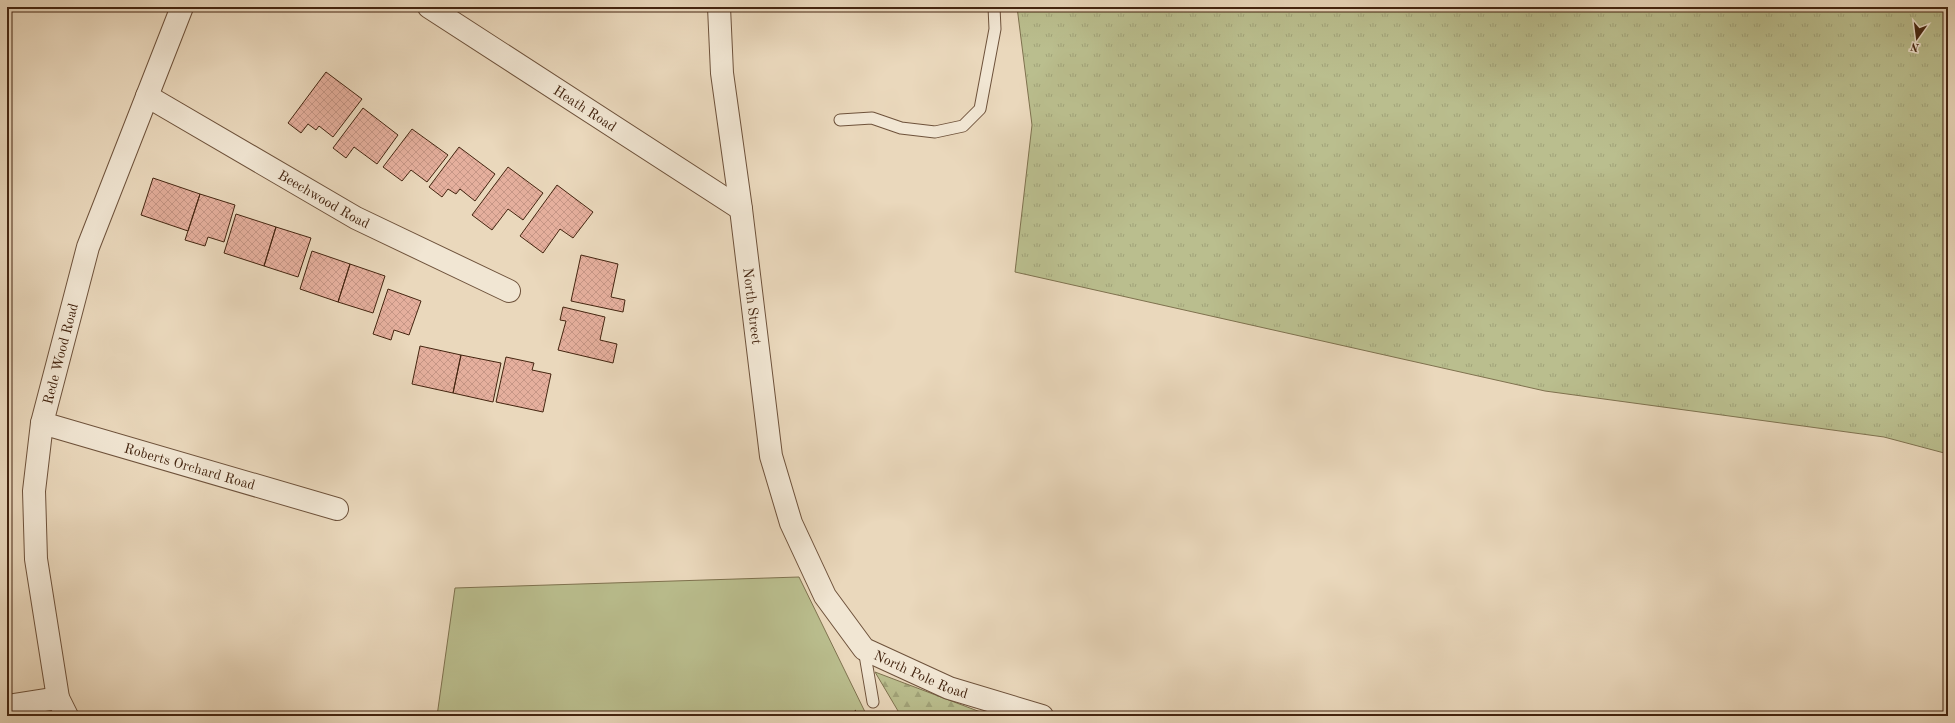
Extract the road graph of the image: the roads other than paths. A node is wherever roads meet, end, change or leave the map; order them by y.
1 (182, 7) edge
2 (429, 7) edge
3 (719, 7) edge
4 (994, 7) edge
5 (147, 96) junction
6 (840, 120) dead end
7 (741, 209) junction
8 (508, 291) dead end
9 (42, 423) junction
10 (338, 509) dead end
11 (825, 596) joint
12 (864, 649) junction
13 (873, 702) dead end
14 (7, 706) edge
15 (62, 707) edge
16 (1042, 716) edge

1 - 5 street, Rede Wood Road
2 - 7 street, Heath Road
3 - 7 street, North Street
4 - 6 lane
5 - 8 street, Beechwood Road
5 - 9 street, Rede Wood Road
7 - 11 street, North Street
9 - 10 street, Roberts Orchard Road
9 - 15 street, Rede Wood Road
11 - 12 street, North Pole Road
12 - 13 lane
12 - 16 street, North Pole Road
14 - 15 street

